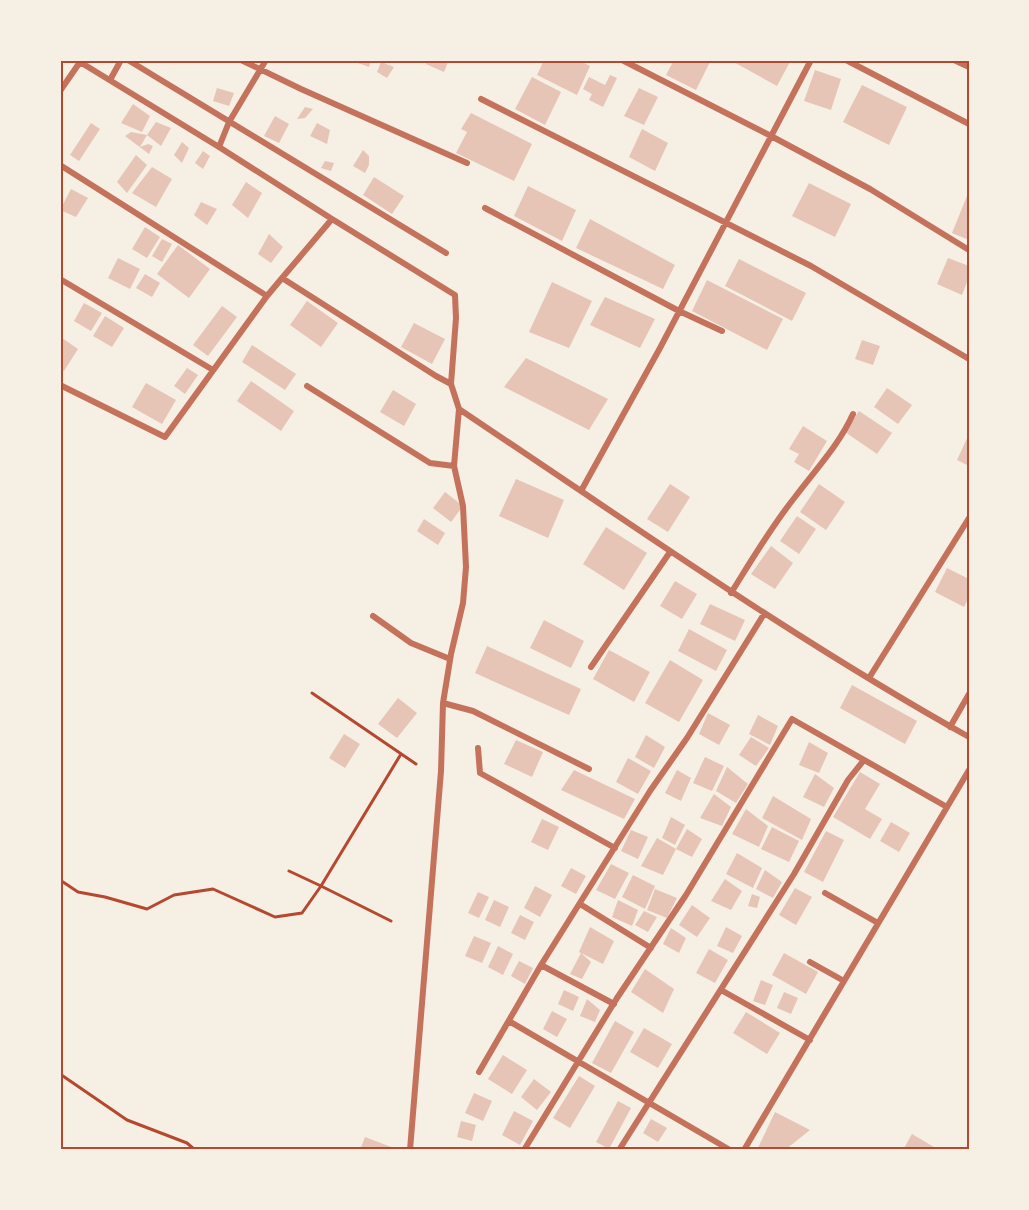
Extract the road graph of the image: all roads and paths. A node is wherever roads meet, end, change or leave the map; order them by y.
1 (121, 60) edge
2 (128, 60) edge
3 (241, 60) edge
4 (266, 60) edge
5 (621, 60) edge
6 (811, 60) edge
7 (846, 60) edge
8 (954, 60) edge
9 (79, 61) edge
10 (969, 67) edge
11 (261, 68) junction
12 (110, 80) junction
13 (60, 91) edge
14 (481, 99) dead end
15 (229, 122) junction
16 (969, 124) edge
17 (771, 136) junction
18 (219, 147) junction
19 (468, 163) dead end
20 (60, 165) edge
21 (485, 208) dead end
22 (332, 219) junction
23 (726, 222) junction
24 (969, 250) edge
25 (446, 253) dead end
26 (282, 278) junction
27 (60, 279) edge
28 (267, 296) junction
29 (679, 311) junction
30 (722, 331) dead end
31 (969, 359) edge
32 (213, 370) junction
33 (451, 384) junction
34 (60, 385) edge
35 (308, 386) dead end
36 (459, 409) junction
37 (853, 414) dead end
38 (454, 466) junction
39 (581, 491) junction
40 (969, 518) edge
41 (670, 552) junction
42 (731, 593) junction
43 (764, 614) junction
44 (373, 616) dead end
45 (450, 659) junction
46 (591, 667) dead end
47 (869, 678) junction
48 (312, 693) dead end
49 (969, 694) edge
50 (442, 703) junction
51 (950, 727) junction
52 (969, 737) edge
53 (478, 748) dead end
54 (401, 754) junction
55 (864, 760) junction
56 (416, 764) dead end
57 (589, 769) dead end
58 (969, 770) edge
59 (947, 807) junction
60 (615, 848) junction
61 (289, 871) dead end
62 (60, 880) edge
63 (321, 886) junction
64 (825, 893) dead end
65 (580, 904) junction
66 (391, 921) dead end
67 (878, 923) junction
68 (651, 948) junction
69 (810, 962) dead end
70 (542, 965) junction
71 (844, 981) junction
72 (721, 990) junction
73 (614, 1004) junction
74 (509, 1021) junction
75 (810, 1040) junction
76 (579, 1062) junction
77 (479, 1072) dead end
78 (60, 1074) edge
79 (650, 1104) junction
80 (195, 1150) edge
81 (410, 1150) edge
82 (524, 1150) edge
83 (619, 1150) edge
84 (730, 1150) edge
85 (744, 1150) edge

1 - 12 street
2 - 15 street
3 - 11 street
4 - 11 street
5 - 17 street
6 - 17 street
7 - 16 street
8 - 10 street
9 - 12 street
9 - 13 street
11 - 15 street
11 - 19 street
12 - 18 street
14 - 23 street
15 - 18 street
15 - 25 street
17 - 23 street
17 - 24 street
18 - 22 street
20 - 28 street
21 - 29 street
22 - 26 street
22 - 33 street
23 - 29 street
23 - 31 street
26 - 28 street
26 - 33 street
27 - 32 street
28 - 32 street
29 - 30 street
29 - 39 street
32 - 34 street
33 - 36 street
35 - 38 street
36 - 38 street
36 - 39 street
37 - 42 street
38 - 45 street
39 - 41 street
40 - 47 street
41 - 42 street
41 - 46 street
42 - 43 street
43 - 47 street
43 - 60 street
44 - 45 street
45 - 50 street
47 - 51 street
48 - 54 path
49 - 51 street
50 - 57 street
50 - 81 street
51 - 52 street
53 - 60 street
54 - 56 path
54 - 63 path
55 - 59 street
55 - 68 street
55 - 72 street
58 - 59 street
59 - 67 street
60 - 65 street
61 - 63 path
62 - 63 path
63 - 66 path
64 - 67 street
65 - 68 street
65 - 70 street
67 - 71 street
68 - 73 street
69 - 71 street
70 - 73 street
70 - 74 street
71 - 75 street
72 - 75 street
72 - 79 street
73 - 76 street
74 - 76 street
74 - 77 street
75 - 85 street
76 - 79 street
76 - 82 street
78 - 80 path
79 - 83 street
79 - 84 street

